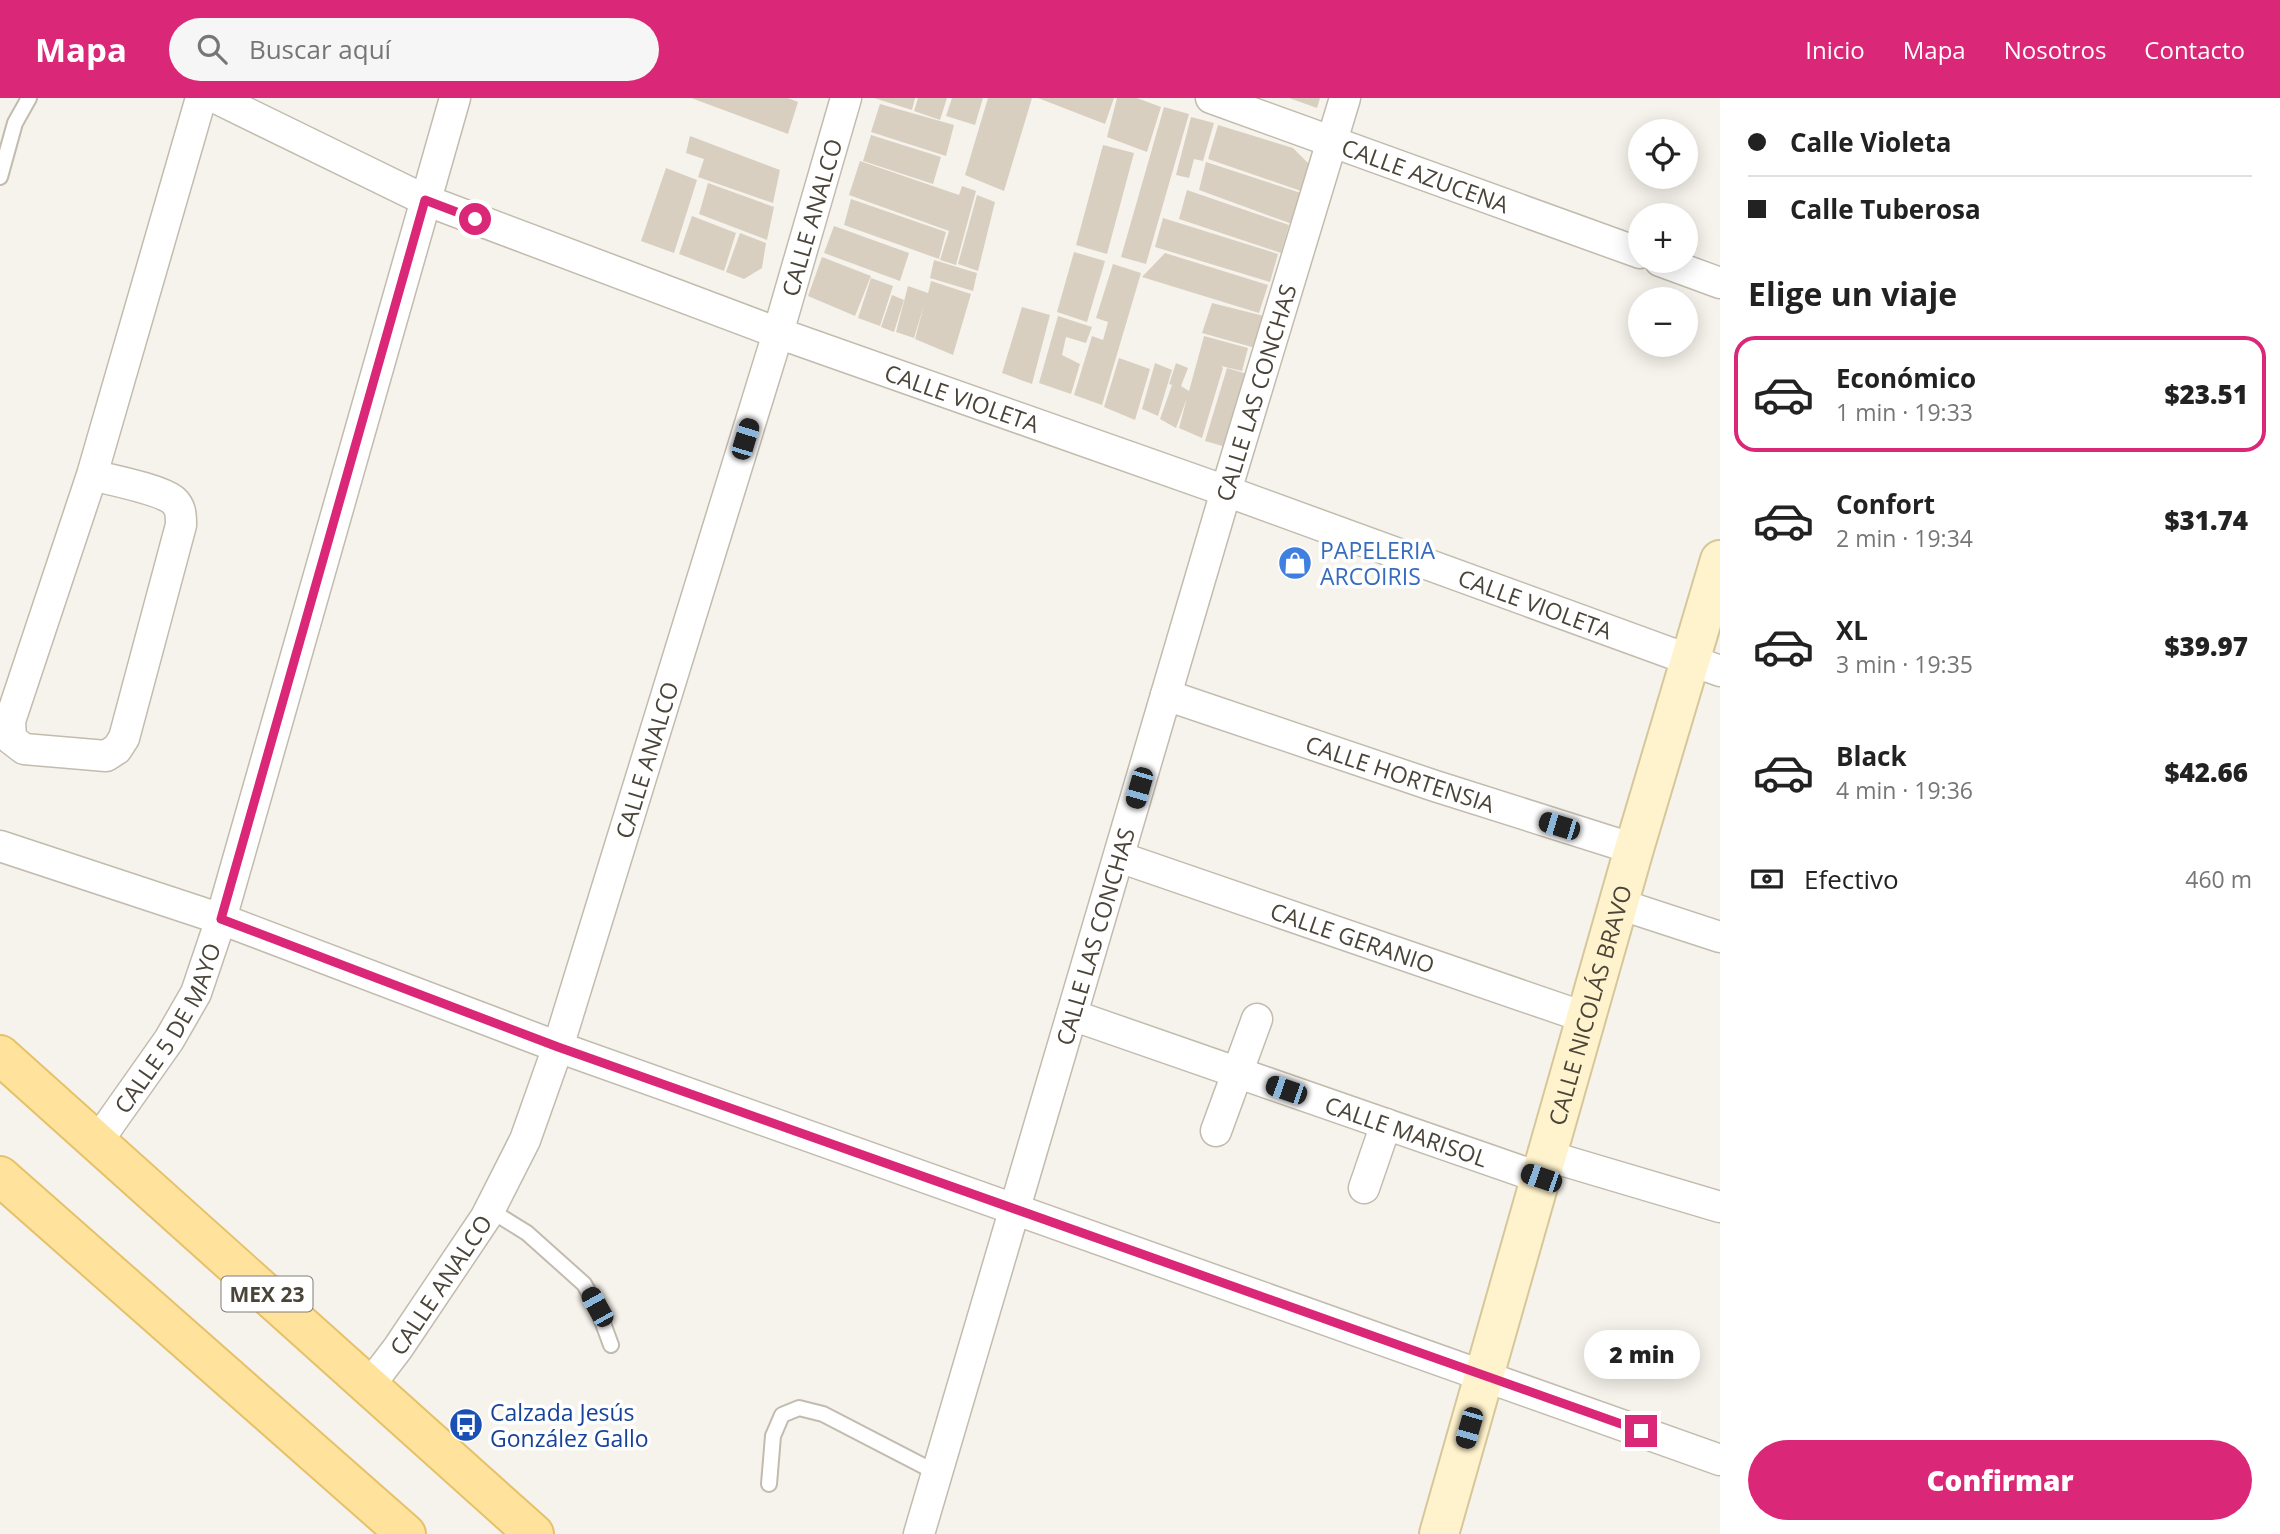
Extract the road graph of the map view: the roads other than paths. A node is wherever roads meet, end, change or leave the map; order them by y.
1 (29, 98) edge
2 (201, 98) edge
3 (216, 98) edge
4 (455, 98) edge
5 (846, 98) edge
6 (1211, 98) edge
7 (1345, 98) edge
8 (1332, 141) junction
9 (0, 177) edge
10 (425, 200) junction
11 (1628, 249) edge
12 (1693, 273) edge
13 (1720, 283) edge
14 (778, 333) junction
15 (92, 475) junction
16 (1226, 491) junction
17 (1720, 560) edge
18 (1706, 666) edge
19 (1166, 695) junction
20 (0, 846) edge
21 (1634, 849) junction
22 (1119, 857) junction
23 (1619, 904) junction
24 (221, 919) junction
25 (1720, 937) edge
26 (1072, 1016) junction
27 (1587, 1018) junction
28 (1257, 1019) dead end
29 (558, 1047) junction
30 (0, 1055) edge
31 (1237, 1073) junction
32 (1386, 1124) junction
33 (1216, 1131) dead end
34 (97, 1142) junction
35 (1545, 1167) junction
36 (0, 1176) edge
37 (1364, 1188) dead end
38 (1720, 1207) edge
39 (1015, 1208) junction
40 (490, 1210) junction
41 (611, 1345) dead end
42 (1484, 1374) junction
43 (369, 1386) junction
44 (1720, 1460) edge
45 (937, 1474) junction
46 (769, 1484) dead end
47 (406, 1534) edge
48 (534, 1534) edge
49 (919, 1534) edge
50 (1439, 1534) edge

1 - 9 lane
2 - 15 street
3 - 10 street, CALLE VIOLETA
4 - 10 street, CALLE 5 DE MAYO
5 - 14 street, CALLE ANALCO
6 - 8 street, CALLE AZUCENA
7 - 8 street, CALLE LAS CONCHAS
8 - 11 street, CALLE AZUCENA
8 - 16 street, CALLE LAS CONCHAS
10 - 14 street, CALLE VIOLETA
10 - 24 street, CALLE 5 DE MAYO
12 - 13 street
14 - 16 street, CALLE VIOLETA
14 - 29 street, CALLE ANALCO
15 - 15 street
16 - 18 street, CALLE VIOLETA
16 - 19 street, CALLE LAS CONCHAS
17 - 18 street, CALLE NICOLÁS BRAVO
18 - 21 street, CALLE NICOLÁS BRAVO
19 - 21 street, CALLE HORTENSIA
19 - 22 street, CALLE LAS CONCHAS
20 - 24 street
21 - 23 street, CALLE NICOLÁS BRAVO
22 - 26 street, CALLE LAS CONCHAS
22 - 27 street, CALLE GERANIO
23 - 25 street
23 - 27 street, CALLE NICOLÁS BRAVO
24 - 29 street
24 - 34 street, CALLE 5 DE MAYO
26 - 31 street, CALLE MARISOL
26 - 39 street, CALLE LAS CONCHAS
27 - 35 street, CALLE NICOLÁS BRAVO
28 - 31 street
29 - 39 street
29 - 40 street, CALLE ANALCO
30 - 34 main road, MEX 23
31 - 32 street, CALLE MARISOL
31 - 33 street
32 - 35 street, CALLE MARISOL
32 - 37 street
34 - 43 main road, MEX 23
35 - 38 street, CALLE MARISOL
35 - 42 street, CALLE NICOLÁS BRAVO
36 - 47 main road
39 - 42 street
39 - 45 street, CALLE LAS CONCHAS
40 - 41 lane
40 - 43 street, CALLE ANALCO
42 - 44 street
42 - 50 street, CALLE NICOLÁS BRAVO
43 - 48 main road, MEX 23
45 - 46 lane
45 - 49 street, CALLE LAS CONCHAS

